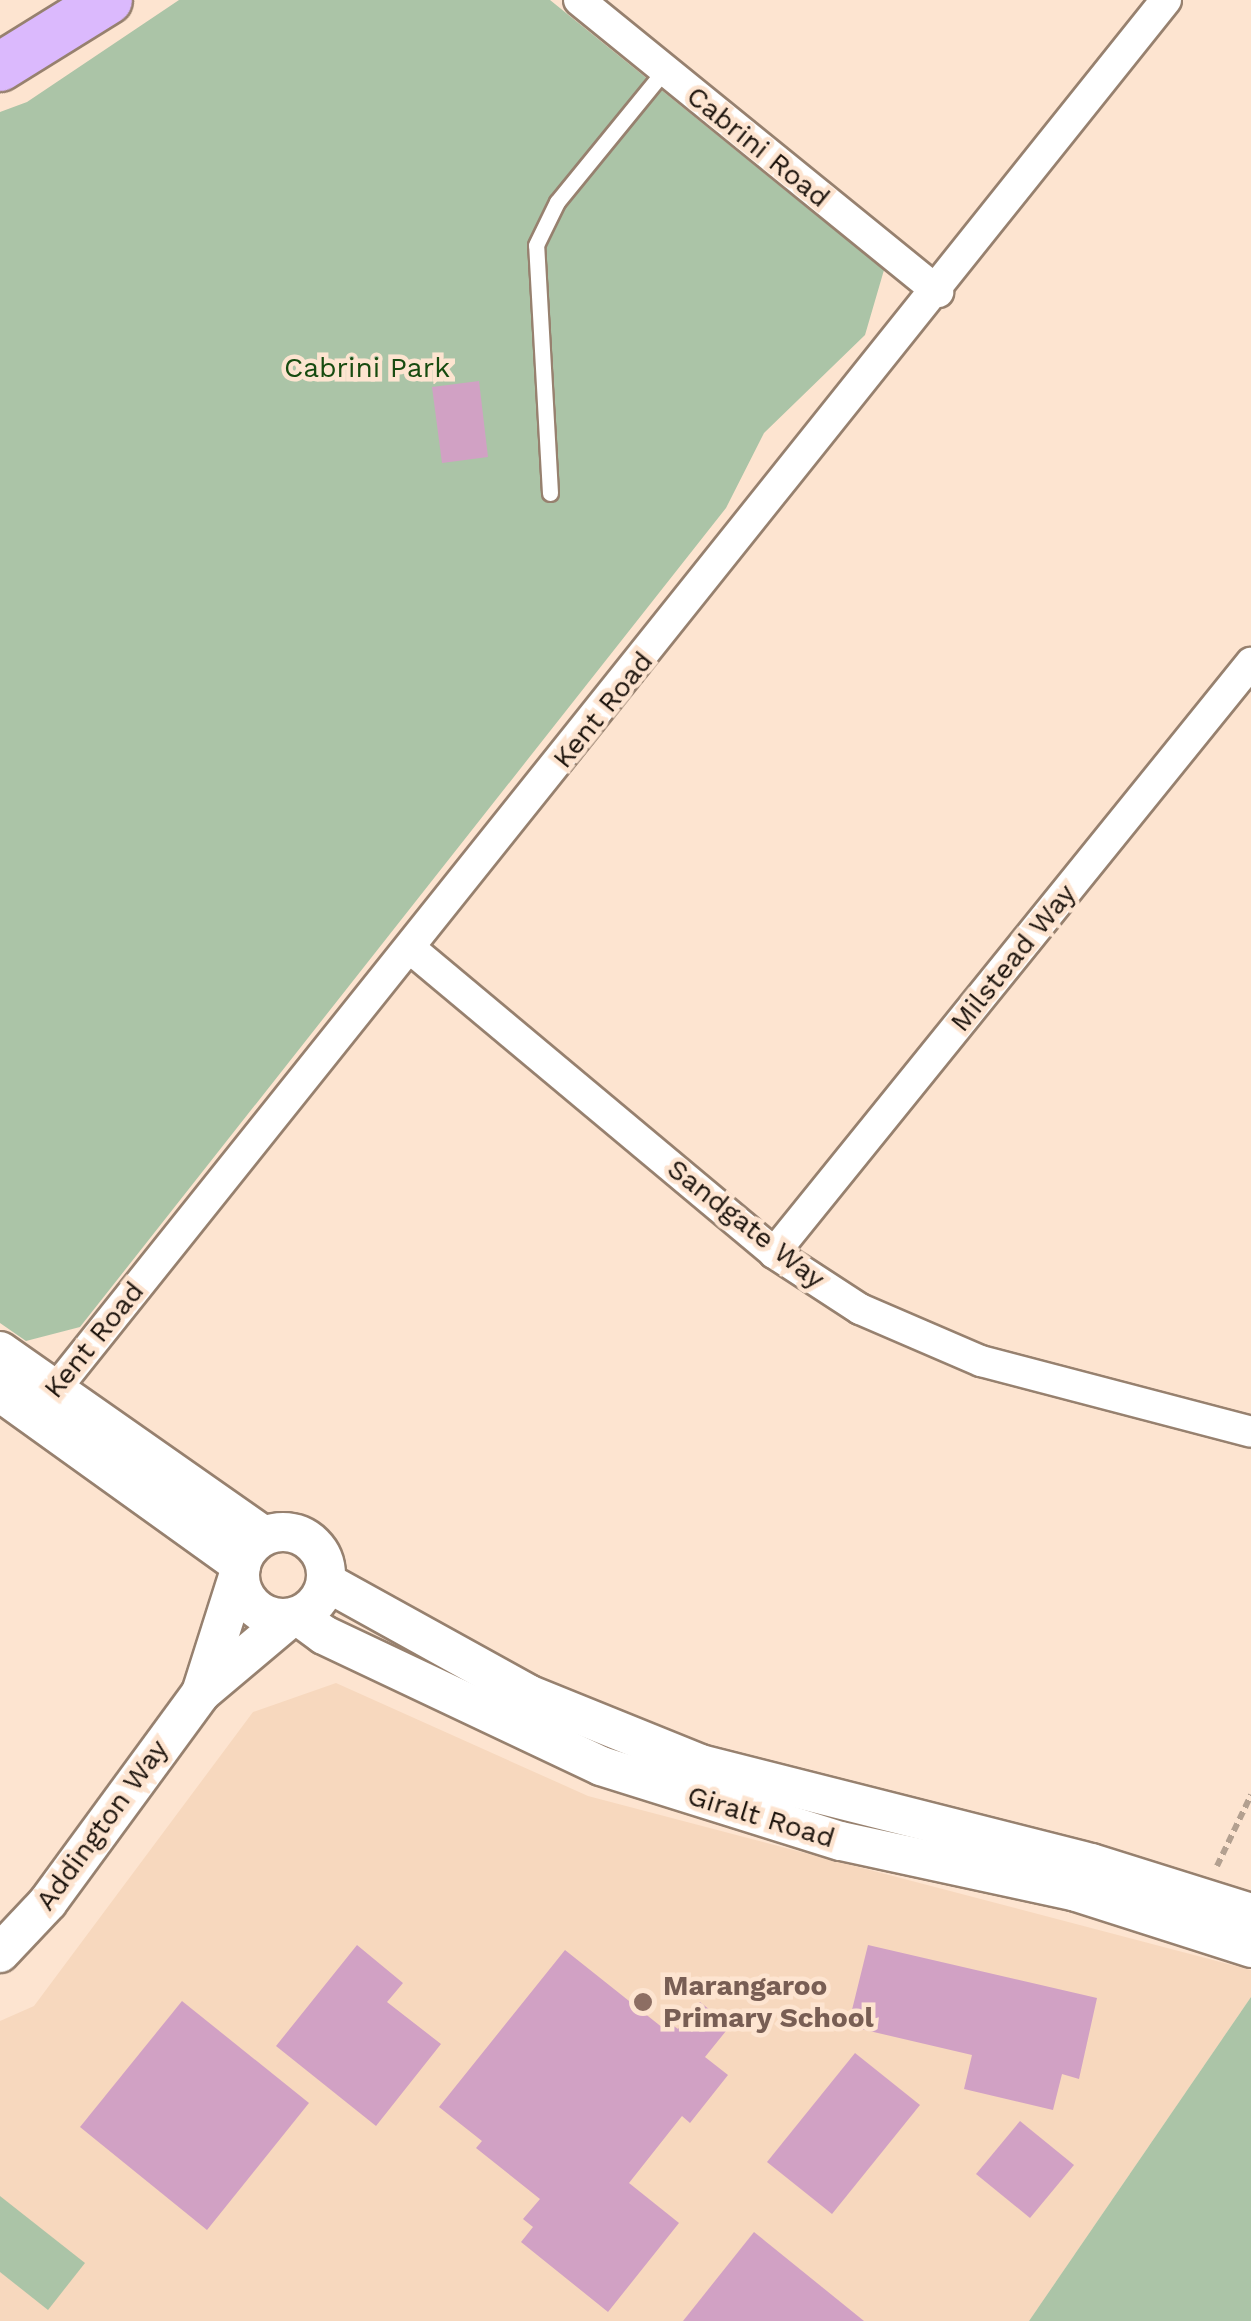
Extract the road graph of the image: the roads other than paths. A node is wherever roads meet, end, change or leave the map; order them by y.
1 (108, 0) edge
2 (580, 0) edge
3 (1166, 0) edge
4 (2, 61) edge
5 (664, 71) junction
6 (938, 292) junction
7 (550, 493) dead end
8 (1251, 663) edge
9 (411, 949) junction
10 (774, 1253) junction
11 (0, 1351) edge
12 (0, 1392) edge
13 (45, 1402) junction
14 (1251, 1432) edge
15 (264, 1536) junction
16 (240, 1569) junction
17 (326, 1582) junction
18 (294, 1617) junction
19 (201, 1693) junction
20 (1251, 1912) edge
21 (1251, 1948) edge
22 (0, 1953) edge

1 - 4 main road
2 - 5 street, Cabrini Road
3 - 6 street, Kent Road
5 - 6 street, Cabrini Road
5 - 7 lane
6 - 9 street, Kent Road
8 - 10 street, Milstead Way
9 - 10 street, Sandgate Way
9 - 13 street, Kent Road
10 - 14 street, Sandgate Way
11 - 13 street
12 - 13 street
13 - 15 street
13 - 16 street
15 - 16 street
15 - 17 street
16 - 18 street
16 - 19 street, Addington Way
17 - 18 street
17 - 20 street, Giralt Road
18 - 19 street, Addington Way
18 - 21 street, Giralt Road
19 - 22 street, Addington Way

